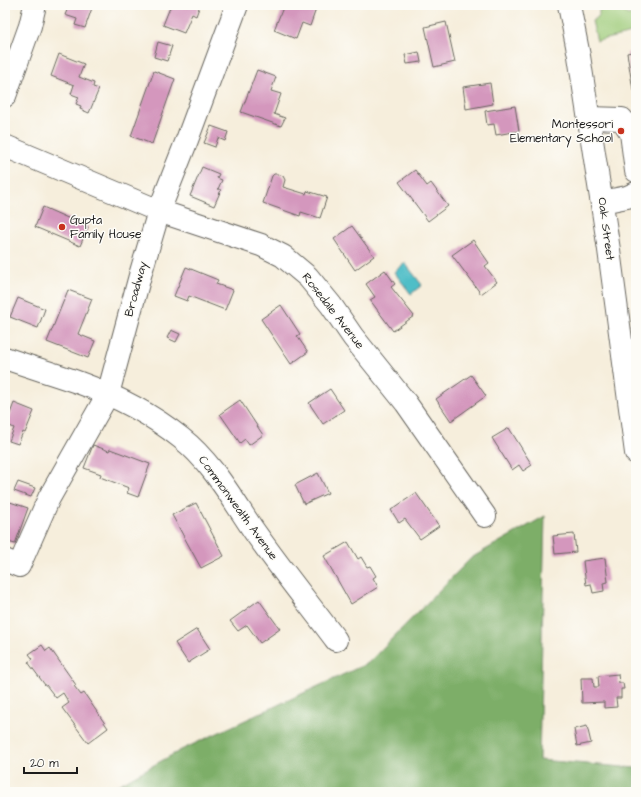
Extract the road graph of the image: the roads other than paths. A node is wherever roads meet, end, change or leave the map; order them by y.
1 (35, 5) edge
2 (237, 5) edge
3 (569, 5) edge
4 (5, 96) edge
5 (589, 118) junction
6 (629, 119) edge
7 (5, 146) edge
8 (636, 171) edge
9 (636, 193) edge
10 (602, 202) junction
11 (159, 211) junction
12 (5, 358) edge
13 (108, 394) junction
14 (636, 453) edge
15 (485, 516) dead end
16 (12, 563) edge
17 (336, 640) dead end

1 - 4 street
2 - 11 street, Broadway
3 - 5 street, Oak Street
5 - 6 street
5 - 10 street, Oak Street
6 - 8 street
7 - 11 street, Rosedale Avenue
9 - 10 street
10 - 14 street, Oak Street
11 - 13 street, Broadway
11 - 15 street, Rosedale Avenue
12 - 13 street, Commonwealth Avenue
13 - 16 street, Broadway
13 - 17 street, Commonwealth Avenue

